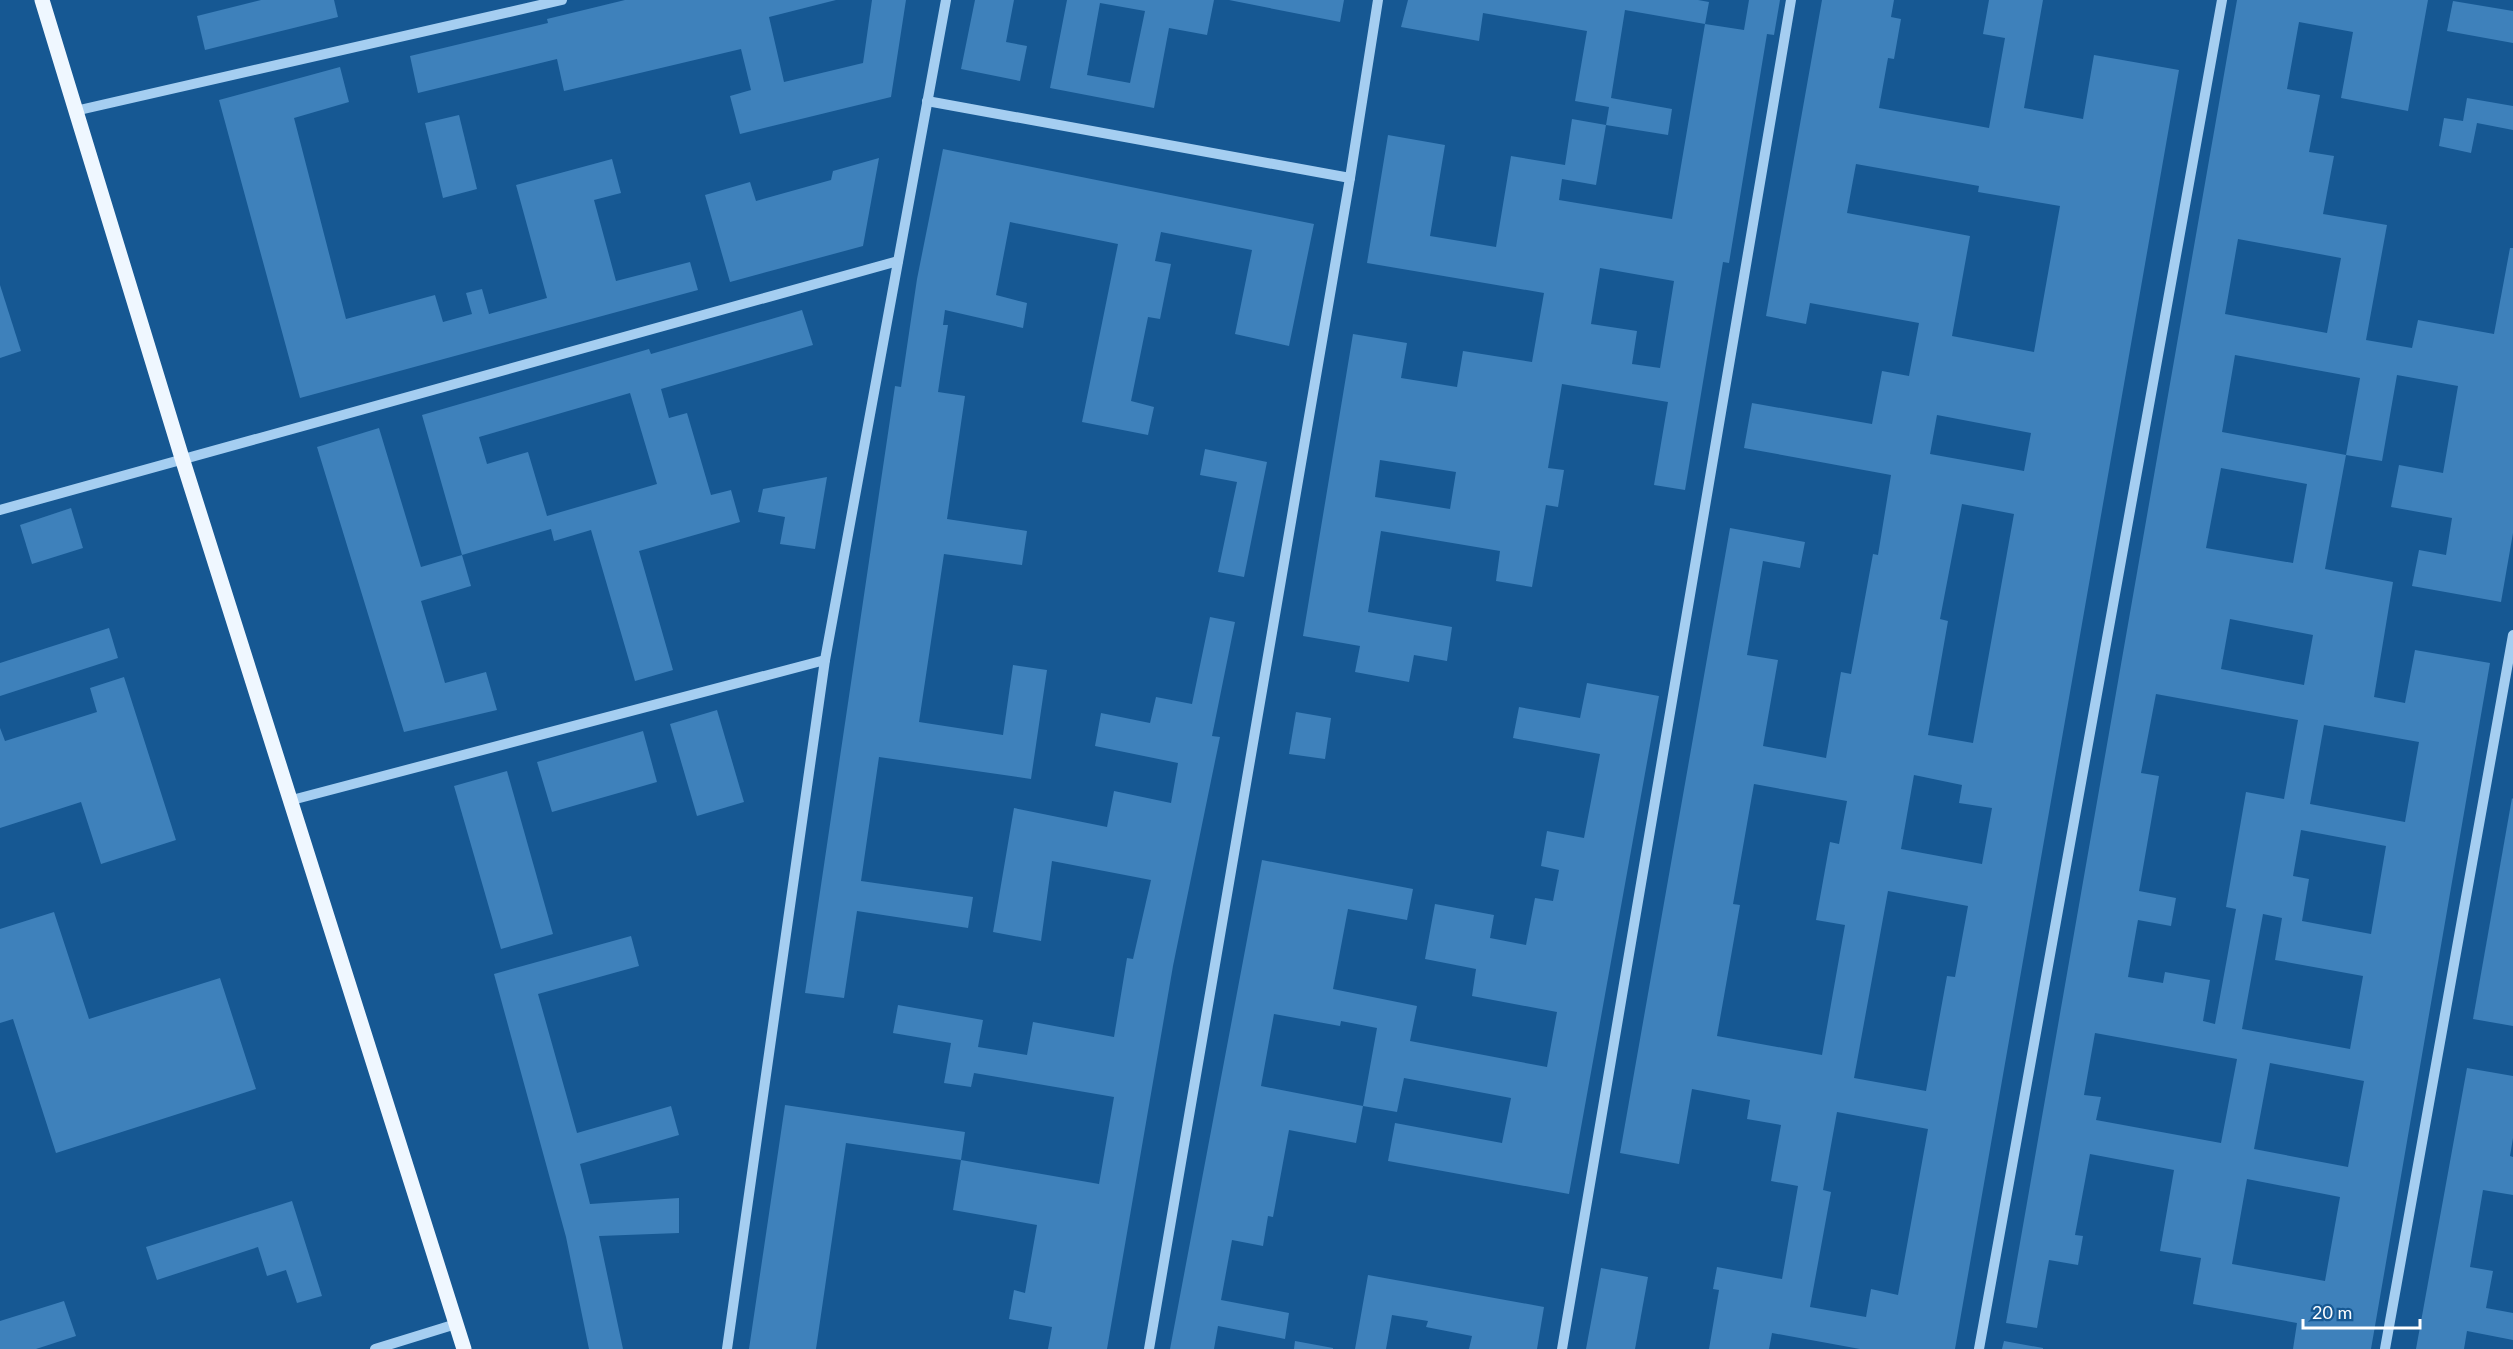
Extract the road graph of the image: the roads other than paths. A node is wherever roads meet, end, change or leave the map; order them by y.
1 (42, 0) edge
2 (562, 0) edge
3 (946, 0) edge
4 (1378, 0) edge
5 (1791, 0) edge
6 (2222, 0) edge
7 (927, 101) junction
8 (75, 111) junction
9 (1350, 178) junction
10 (898, 261) junction
11 (182, 458) junction
12 (0, 510) edge
13 (2513, 635) edge
14 (825, 660) junction
15 (292, 800) junction
16 (456, 1324) junction
17 (375, 1349) edge
18 (464, 1349) edge
19 (727, 1349) edge
20 (1149, 1349) edge
21 (1562, 1349) edge
22 (1979, 1349) edge
23 (2385, 1349) edge

1 - 8 main road
2 - 8 street
3 - 7 street
4 - 9 street
5 - 21 street
6 - 22 street
7 - 9 street
7 - 10 street
8 - 11 main road
9 - 20 street
10 - 11 street
10 - 14 street
11 - 12 street
11 - 15 main road
13 - 23 street
14 - 15 street
14 - 19 street
15 - 16 main road
16 - 17 street
16 - 18 main road

